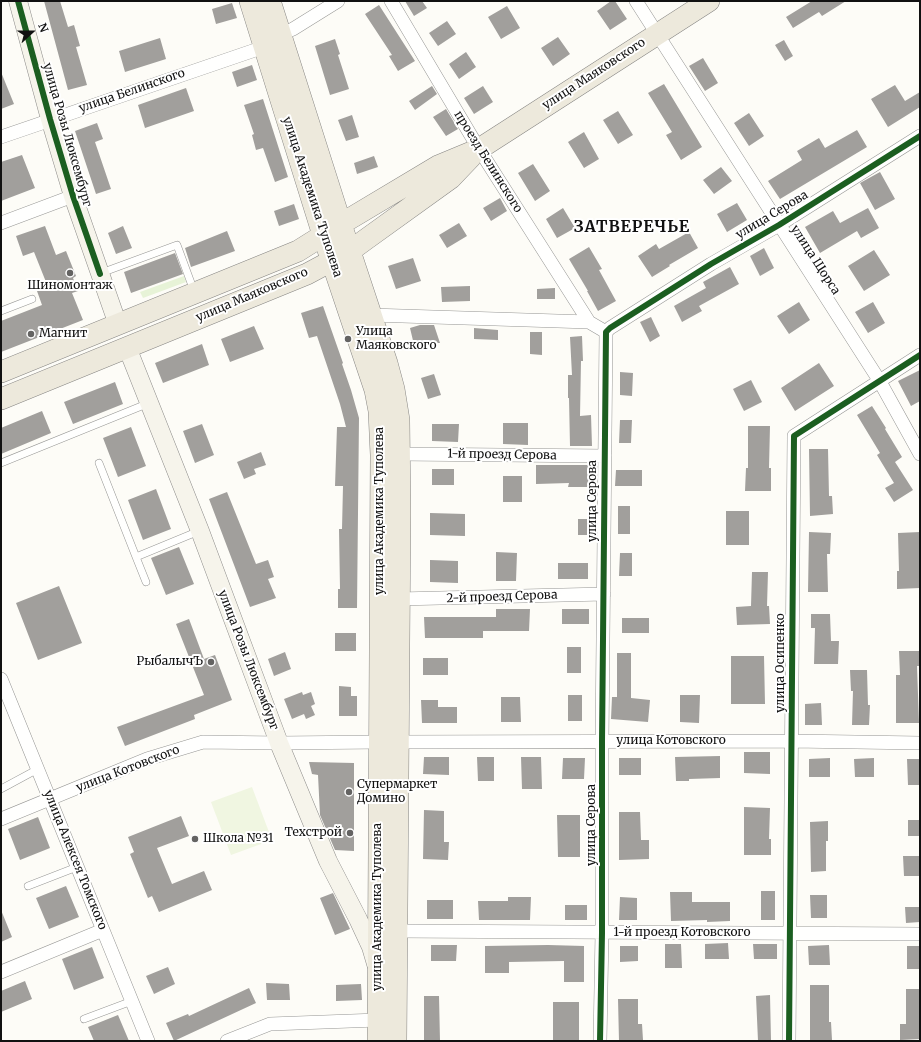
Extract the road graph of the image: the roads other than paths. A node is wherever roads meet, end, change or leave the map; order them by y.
1 (18, 1) edge
2 (250, 1) edge
3 (270, 1) edge
4 (338, 1) edge
5 (391, 1) edge
6 (636, 1) edge
7 (709, 1) edge
8 (281, 34) junction
9 (656, 34) junction
10 (264, 47) junction
11 (50, 119) junction
12 (920, 136) edge
13 (1, 137) edge
14 (479, 149) junction
15 (73, 196) junction
16 (1, 223) edge
17 (341, 224) junction
18 (779, 225) junction
19 (323, 235) junction
20 (350, 250) junction
21 (332, 260) junction
22 (100, 274) junction
23 (195, 293) junction
24 (32, 299) dead end
25 (1, 311) edge
26 (371, 315) junction
27 (589, 322) junction
28 (118, 325) junction
29 (606, 332) junction
30 (127, 347) junction
31 (920, 355) edge
32 (879, 380) junction
33 (3, 390) edge
34 (149, 403) junction
35 (400, 454) junction
36 (920, 454) edge
37 (604, 456) junction
38 (1, 463) edge
39 (99, 463) dead end
40 (200, 531) junction
41 (136, 556) junction
42 (146, 582) dead end
43 (604, 594) junction
44 (399, 599) junction
45 (1, 679) edge
46 (602, 741) junction
47 (792, 741) junction
48 (389, 742) junction
49 (279, 743) junction
50 (920, 743) edge
51 (38, 769) junction
52 (1, 789) edge
53 (50, 800) junction
54 (1, 819) edge
55 (77, 866) junction
56 (28, 886) dead end
57 (103, 930) junction
58 (396, 931) junction
59 (602, 933) junction
60 (790, 933) junction
61 (920, 934) edge
62 (387, 970) junction
63 (1, 972) edge
64 (132, 1000) junction
65 (84, 1019) dead end
66 (378, 1020) junction
67 (148, 1041) edge
68 (227, 1041) edge
69 (378, 1041) edge
70 (396, 1041) edge
71 (600, 1041) edge
72 (789, 1041) edge

1 - 11 street, улица Розы Люксембург
2 - 10 main road, улица Академика Туполева
3 - 8 main road, улица Академика Туполева
4 - 8 street
5 - 14 street, проезд Белинского
6 - 9 street, улица Щорса
7 - 9 main road, улица Маяковского
8 - 17 main road, улица Академика Туполева
9 - 14 main road, улица Маяковского
9 - 18 street, улица Щорса
10 - 11 street, улица Белинского
10 - 19 main road, улица Академика Туполева
11 - 13 street, улица Белинского
11 - 15 street, улица Розы Люксембург
12 - 18 street, улица Серова
14 - 17 main road, улица Маяковского
14 - 20 main road, улица Маяковского
14 - 27 street, проезд Белинского
15 - 16 street
15 - 22 street, улица Розы Люксембург
17 - 19 main road, улица Маяковского
17 - 20 main road, улица Академика Туполева
18 - 29 street, улица Серова
18 - 32 street, улица Щорса
19 - 21 main road, улица Академика Туполева
19 - 23 main road, улица Маяковского
20 - 21 main road, улица Маяковского
20 - 26 main road, улица Академика Туполева
21 - 30 main road, улица Маяковского
21 - 48 main road, улица Академика Туполева
22 - 23 lane
22 - 28 street, улица Розы Люксембург
23 - 28 main road, улица Маяковского
24 - 25 lane
26 - 27 street, проезд Белинского
26 - 35 main road, улица Академика Туполева
27 - 29 street, проезд Белинского
28 - 33 main road, улица Маяковского
29 - 37 street, улица Серова
30 - 33 main road, улица Маяковского
30 - 34 street, улица Розы Люксембург
31 - 32 street, улица Осипенко
32 - 36 street, улица Щорса
32 - 47 street, улица Осипенко
34 - 38 lane
34 - 40 street, улица Розы Люксембург
35 - 37 street, 1-й проезд Серова
35 - 44 main road, улица Академика Туполева
37 - 43 street, улица Серова
39 - 41 lane
40 - 41 lane
40 - 49 street, улица Розы Люксембург
41 - 42 lane
43 - 44 street, 2-й проезд Серова
43 - 46 street, улица Серова
44 - 48 main road, улица Академика Туполева
45 - 51 street, улица Алексея Томского
46 - 47 street, улица Котовского
46 - 48 street, улица Котовского
46 - 59 street, улица Серова
47 - 50 street, улица Котовского
47 - 60 street, улица Осипенко
48 - 49 street, улица Котовского
48 - 58 main road, улица Академика Туполева
48 - 62 main road, улица Академика Туполева
49 - 53 street, улица Котовского
49 - 62 street, улица Розы Люксембург
51 - 52 lane
51 - 53 street, улица Алексея Томского
53 - 54 street, улица Котовского
53 - 55 street, улица Алексея Томского
55 - 56 lane
55 - 57 street, улица Алексея Томского
57 - 63 street
57 - 64 street, улица Алексея Томского
58 - 59 street, 1-й проезд Котовского
58 - 62 main road, улица Академика Туполева
59 - 60 street, 1-й проезд Котовского
59 - 71 street, улица Серова
60 - 61 street, 1-й проезд Котовского
60 - 72 street, улица Осипенко
62 - 66 main road, улица Академика Туполева
62 - 70 main road, улица Академика Туполева
64 - 65 lane
64 - 67 street, улица Алексея Томского
66 - 68 street
66 - 69 main road, улица Академика Туполева

